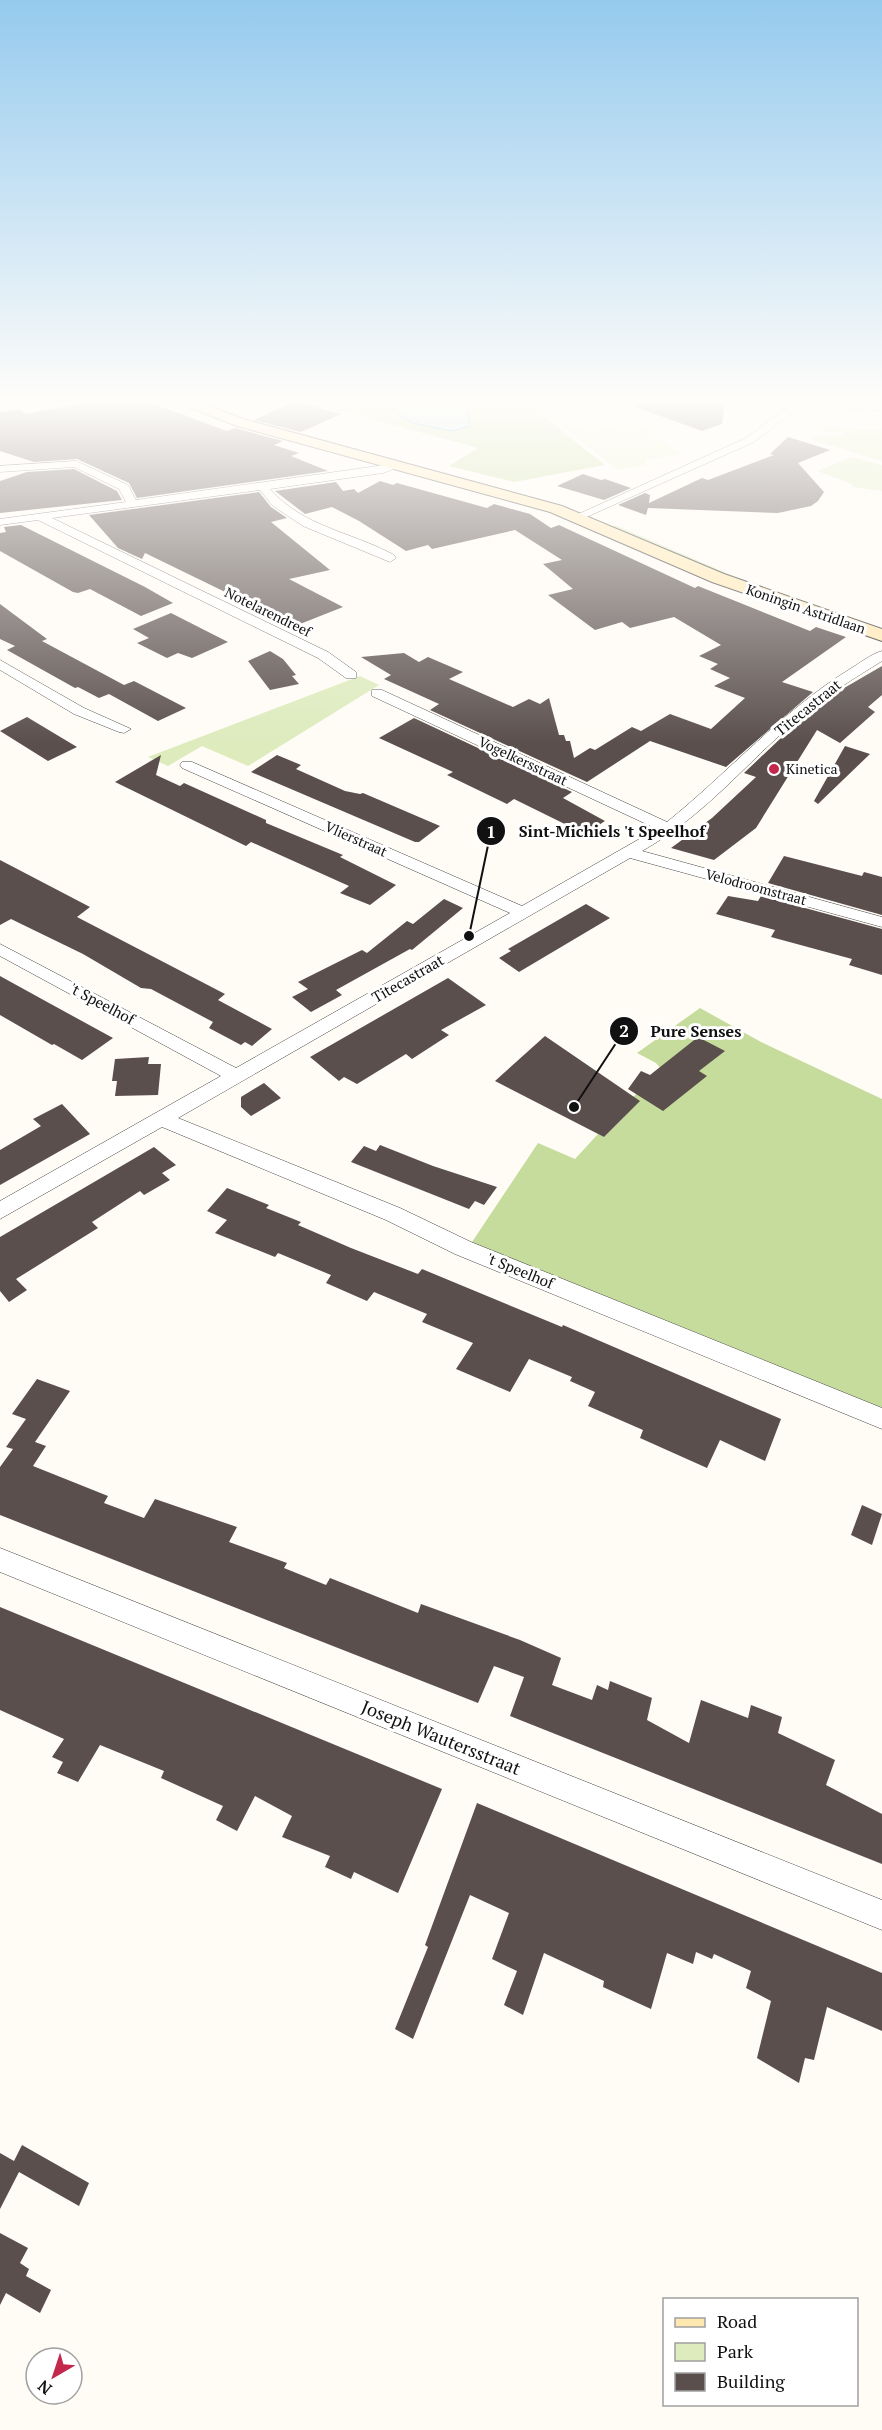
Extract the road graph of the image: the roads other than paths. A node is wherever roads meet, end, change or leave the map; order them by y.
1 (45, 516) edge
2 (291, 516) edge
3 (590, 516) edge
4 (591, 516) edge
5 (40, 517) junction
6 (0, 522) edge
7 (390, 558) dead end
8 (882, 624) edge
9 (882, 635) edge
10 (882, 655) edge
11 (0, 664) edge
12 (351, 675) dead end
13 (377, 693) dead end
14 (124, 729) dead end
15 (187, 765) dead end
16 (669, 828) junction
17 (630, 853) junction
18 (525, 913) junction
19 (882, 922) edge
20 (0, 949) edge
21 (236, 1076) junction
22 (161, 1119) junction
23 (0, 1211) edge
24 (882, 1419) edge
25 (0, 1560) edge
26 (882, 1915) edge

1 - 5 street
2 - 7 street
3 - 9 main road, Koningin Astridlaan
4 - 8 main road, Koningin Astridlaan
5 - 6 street
5 - 12 street, Notelarendreef
10 - 16 street, Titecastraat
11 - 14 street
13 - 16 street, Vogelkersstraat
15 - 18 street, Vlierstraat
16 - 17 street, Titecastraat
17 - 18 street, Titecastraat
17 - 19 street, Velodroomstraat
18 - 21 street, Titecastraat
20 - 21 street, 't Speelhof
21 - 22 street, Titecastraat
22 - 23 street, Titecastraat
22 - 24 street, 't Speelhof
25 - 26 street, Joseph Wautersstraat

